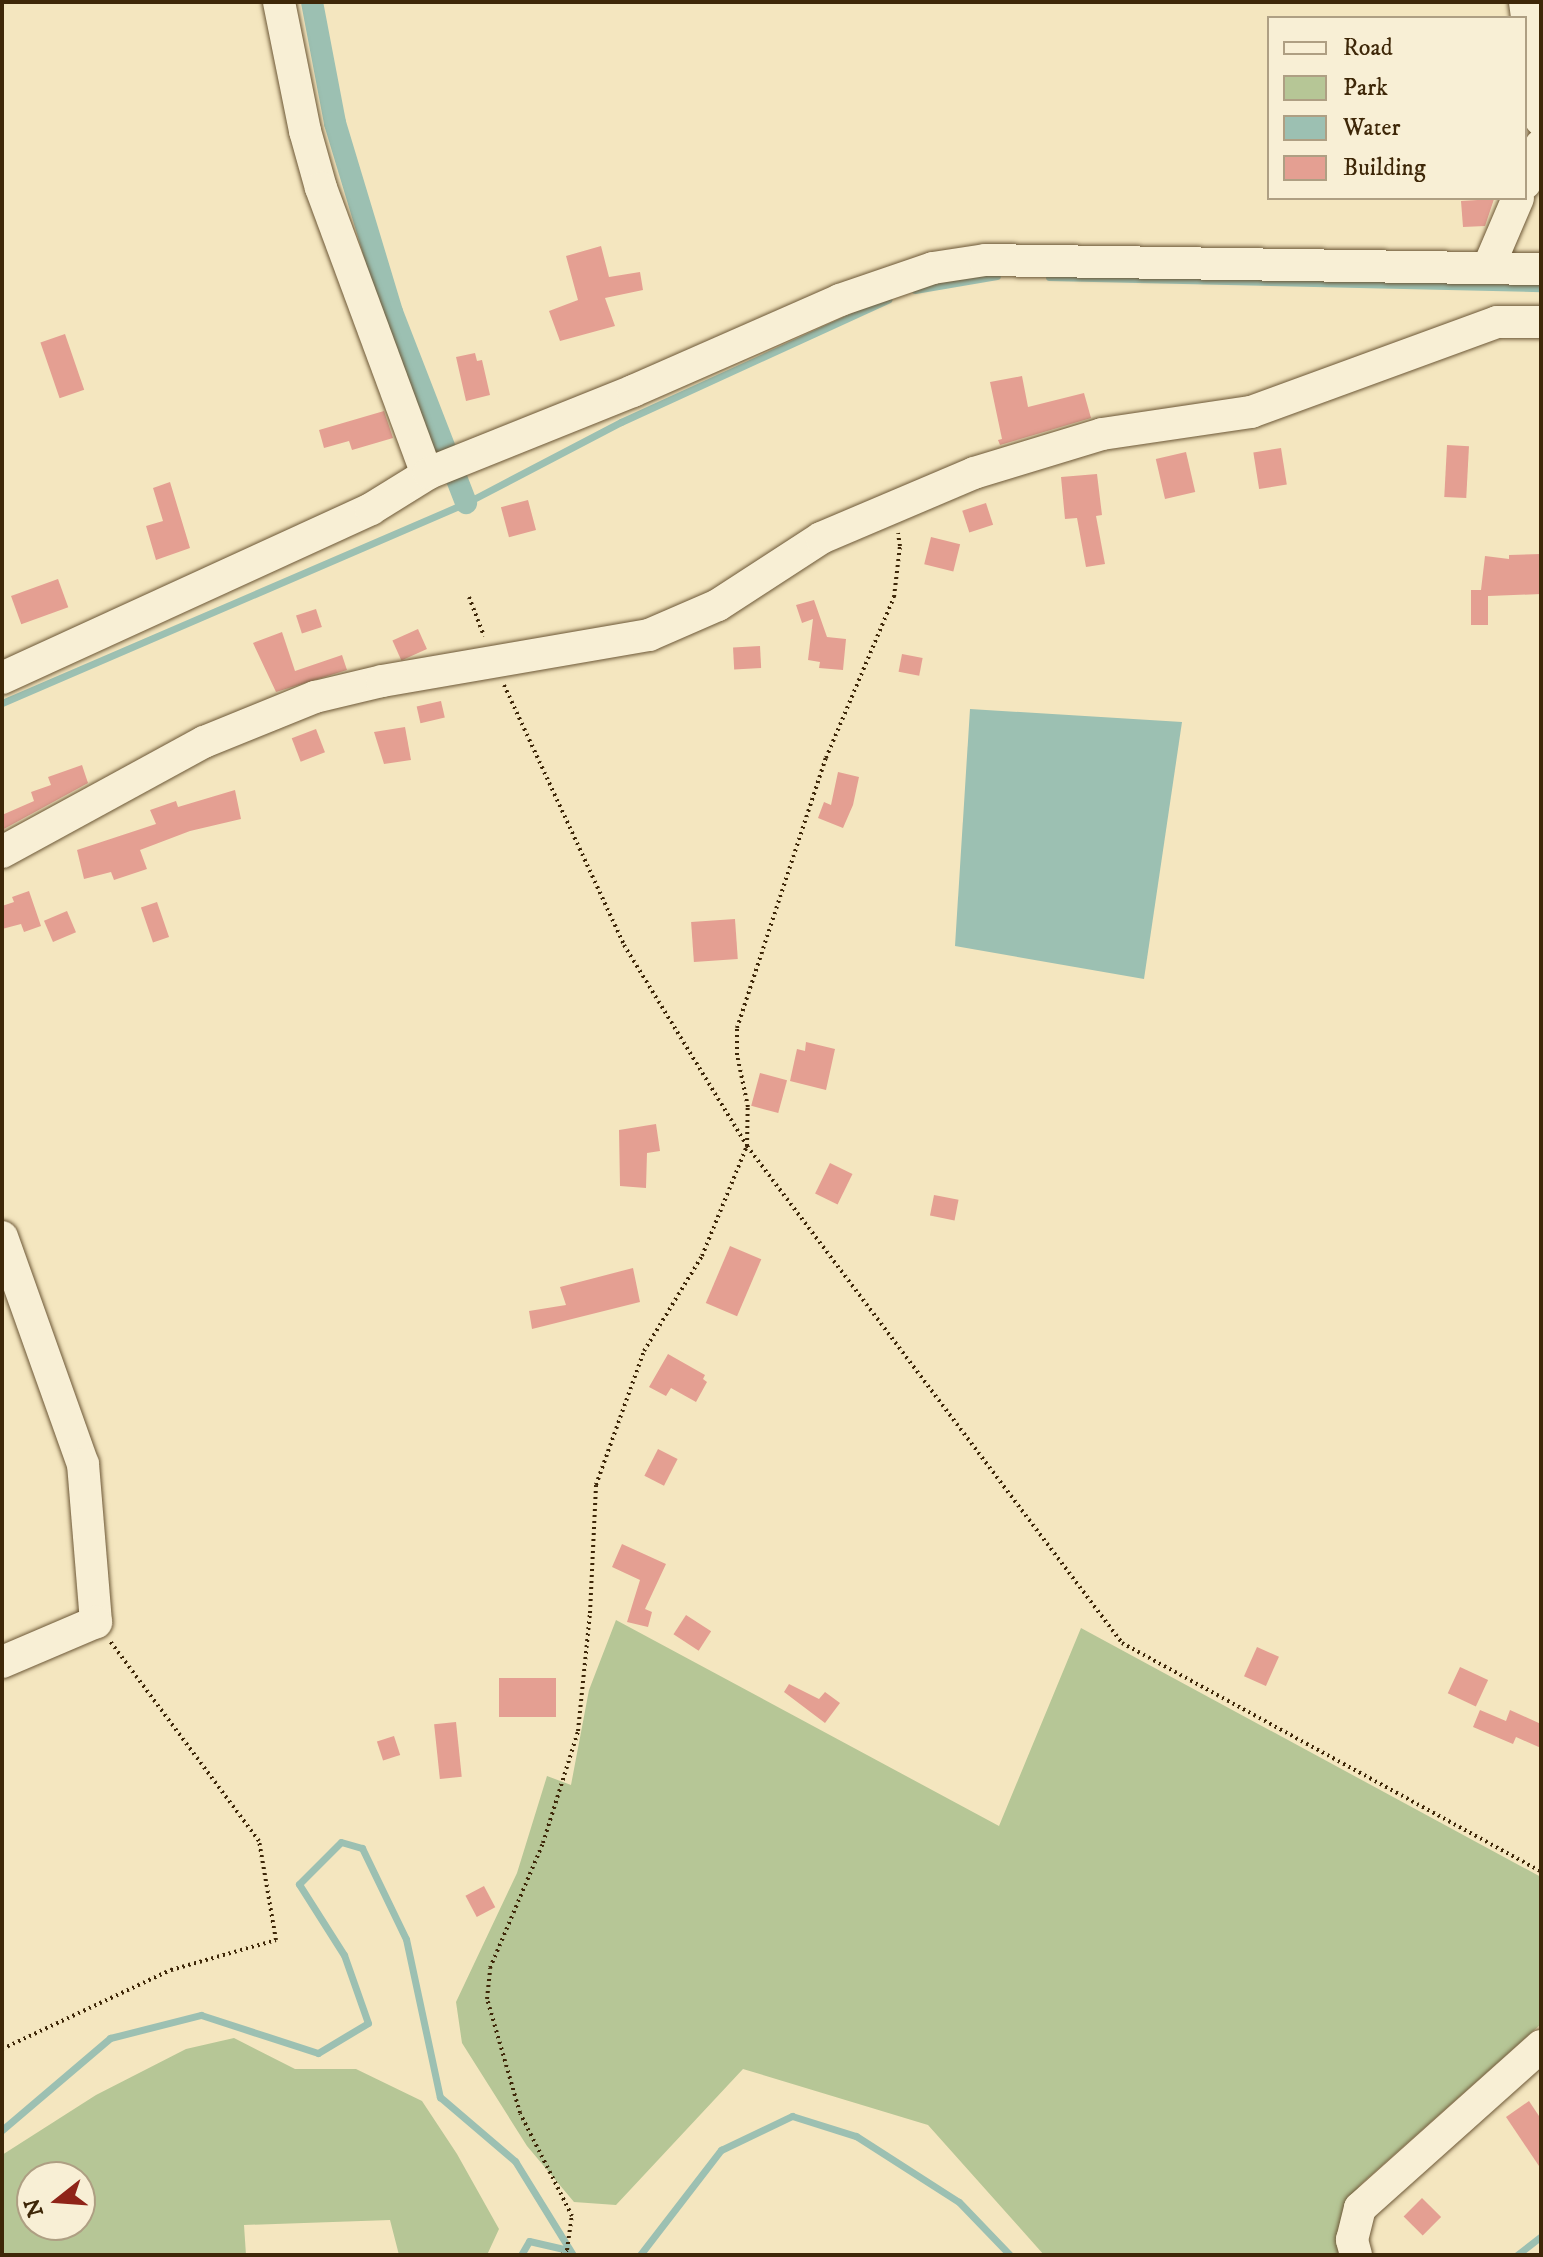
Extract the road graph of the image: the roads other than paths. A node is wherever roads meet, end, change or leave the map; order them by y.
1 (279, 2) edge
2 (1527, 17) edge
3 (1541, 120) edge
4 (1541, 145) edge
5 (1527, 178) edge
6 (1517, 200) edge
7 (1488, 268) junction
8 (1541, 269) edge
9 (1541, 322) edge
10 (428, 474) junction
11 (2, 678) edge
12 (2, 852) edge
13 (2, 1237) edge
14 (2, 1662) edge
15 (1541, 2046) edge
16 (1356, 2255) edge

1 - 10 street
2 - 3 street
4 - 5 street
6 - 7 street
7 - 8 street
7 - 10 street
9 - 12 street
10 - 11 street
13 - 14 street
15 - 16 street

